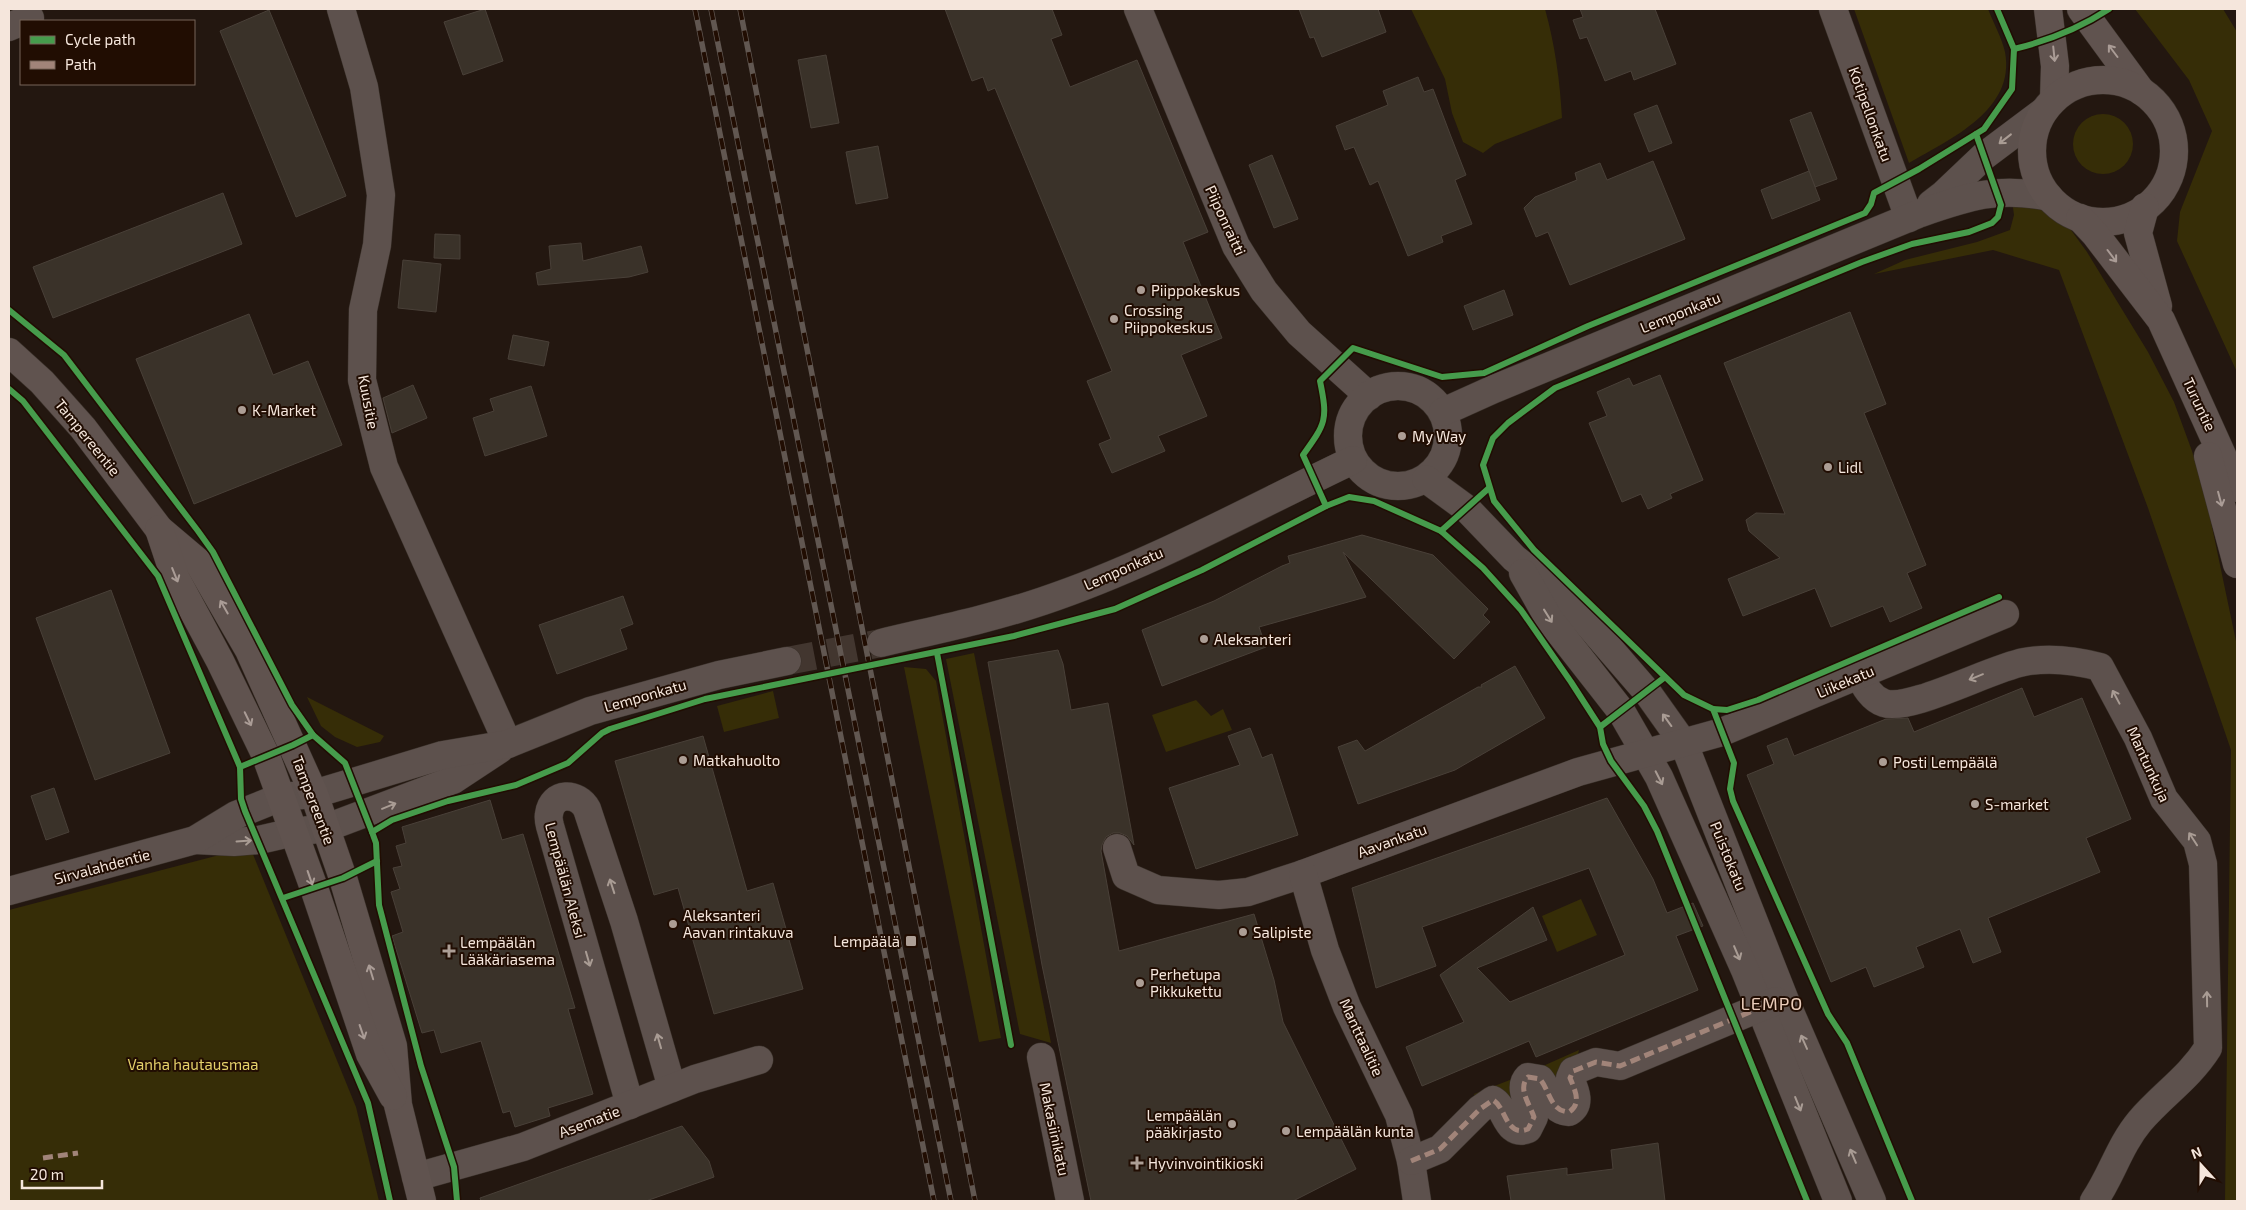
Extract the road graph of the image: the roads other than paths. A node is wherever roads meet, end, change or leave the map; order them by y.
1 (341, 9) edge
2 (1138, 9) edge
3 (1834, 9) edge
4 (2048, 9) edge
5 (2081, 9) edge
6 (2141, 91) junction
7 (2049, 105) junction
8 (2049, 197) junction
9 (2145, 206) junction
10 (1913, 216) junction
11 (2080, 218) junction
12 (2161, 320) junction
13 (9, 352) edge
14 (2183, 368) junction
15 (1369, 396) junction
16 (1443, 412) junction
17 (1353, 460) junction
18 (1426, 479) junction
19 (2237, 488) edge
20 (158, 529) junction
21 (1514, 558) junction
22 (2237, 564) edge
23 (2005, 614) dead end
24 (881, 643) tunnel mouth
25 (788, 661) tunnel mouth
26 (1860, 675) junction
27 (508, 744) junction
28 (1684, 744) junction
29 (1645, 753) junction
30 (314, 794) junction
31 (281, 797) junction
32 (326, 828) junction
33 (294, 832) junction
34 (195, 840) junction
35 (1117, 848) dead end
36 (1303, 874) junction
37 (9, 891) edge
38 (1772, 1003) junction
39 (1040, 1057) dead end
40 (760, 1060) dead end
41 (672, 1088) junction
42 (398, 1105) junction
43 (630, 1105) junction
44 (1411, 1161) junction
45 (419, 1189) edge
46 (1070, 1201) edge
47 (1417, 1201) edge
48 (1838, 1201) edge
49 (1872, 1201) edge
50 (2094, 1201) edge

1 - 27 street, Kuusitie
2 - 15 street, Piiponraitti
3 - 10 street, Kotipellonkatu
4 -> 7 main road
6 -> 5 main road
6 - 7 main road
6 - 9 main road
7 - 8 main road
7 -> 10 street, Lemponkatu
8 - 10 street, Lemponkatu
8 - 11 main road
9 - 11 main road
9 - 12 main road, Turuntie
10 - 16 street, Lemponkatu
11 -> 12 main road, Turuntie
12 - 14 main road, Turuntie
13 - 20 main road, Tampereentie
14 - 19 main road, Turuntie
14 -> 22 main road
15 - 16 street
15 - 17 street
16 - 18 street
17 - 18 street
17 - 24 street, Lemponkatu
18 - 21 street, Puistokatu
30 -> 20 main road, Tampereentie
20 -> 31 main road, Tampereentie
28 -> 21 street, Puistokatu
21 -> 29 street, Puistokatu
23 - 26 street, Liikekatu
25 - 27 street, Lemponkatu
26 - 28 street, Liikekatu
50 -> 26 street, Mantunkuja
27 - 30 street, Lemponkatu
32 -> 27 street, Lemponkatu
28 - 29 street, Aavankatu
28 - 38 street, Puistokatu
29 - 36 street, Aavankatu
29 -> 38 street, Puistokatu
30 - 31 street, Lemponkatu
30 - 32 main road, Tampereentie
31 - 33 main road, Tampereentie
31 - 34 street, Sirvalahdentie
32 - 33 street, Lemponkatu
42 -> 32 main road, Tampereentie
34 -> 33 street, Sirvalahdentie
33 -> 42 main road, Tampereentie
34 - 37 street, Sirvalahdentie
35 - 36 street, Aavankatu
36 - 44 street, Manttaalitie
38 - 44 street
38 -> 48 street, Puistokatu
49 -> 38 street, Puistokatu
39 - 46 street, Makasiinikatu
40 - 41 street, Asematie
41 - 43 street, Asematie
41 -> 43 street, Lempäälän Aleksi
42 - 45 main road, Tampereentie
43 - 45 street, Asematie
44 - 47 street, Manttaalitie

